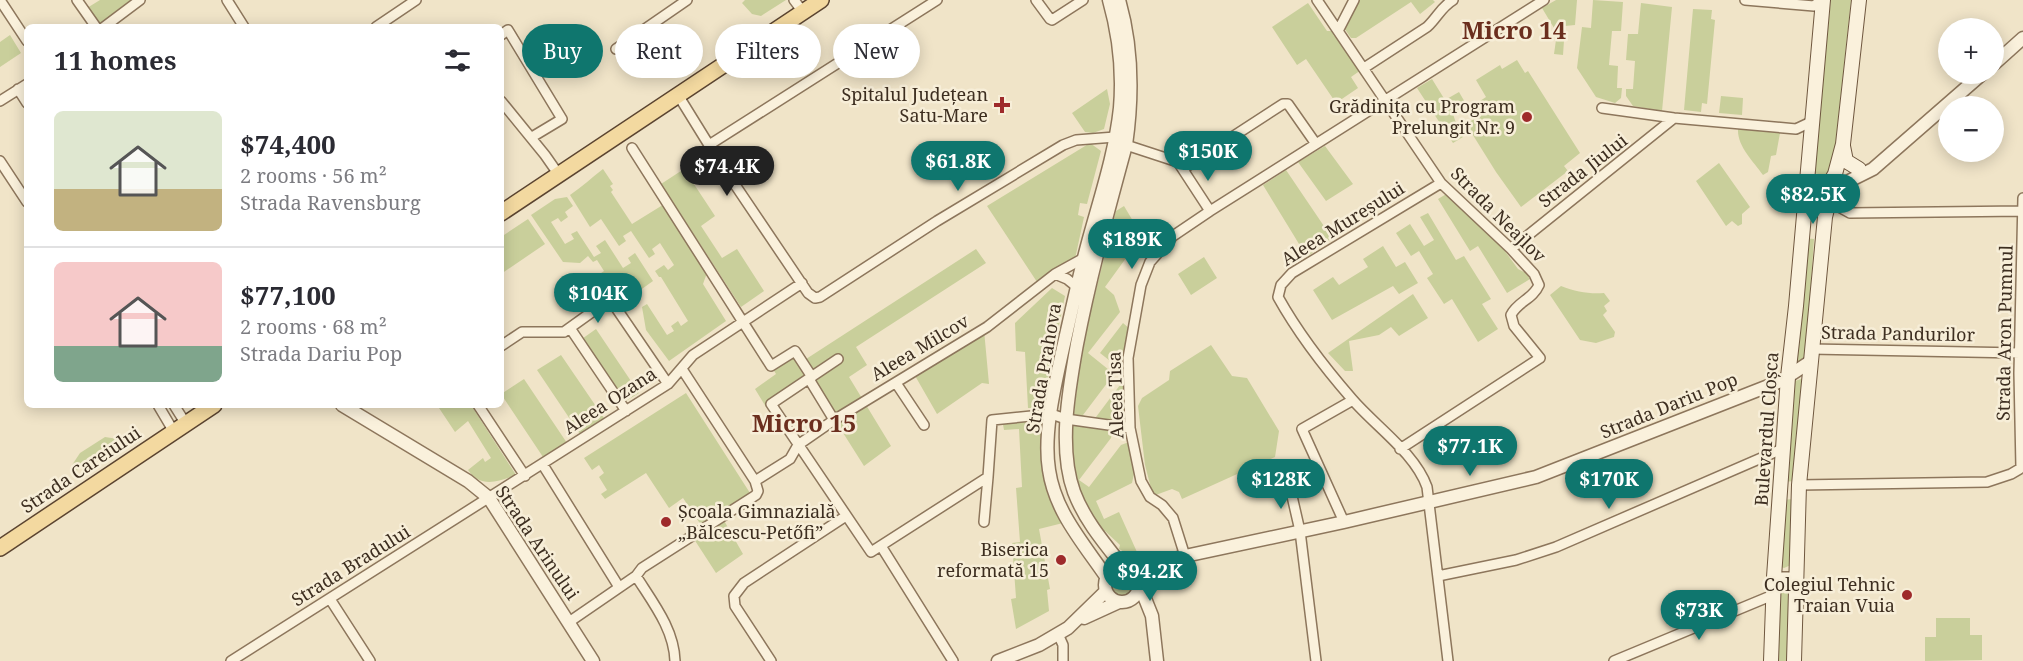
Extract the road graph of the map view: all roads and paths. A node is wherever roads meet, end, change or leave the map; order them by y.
1 (0, 0) edge
2 (140, 0) edge
3 (227, 0) edge
4 (416, 0) edge
5 (687, 0) edge
6 (821, 0) edge
7 (937, 0) edge
8 (1036, 0) edge
9 (1083, 0) edge
10 (1109, 0) edge
11 (1119, 0) edge
12 (1317, 0) edge
13 (1354, 0) edge
14 (1545, 0) edge
15 (1745, 0) edge
16 (1822, 0) edge
17 (1859, 0) edge
18 (81, 1) edge
19 (1446, 2) edge
20 (798, 6) edge
21 (94, 24) edge
22 (108, 24) edge
23 (242, 24) edge
24 (380, 24) edge
25 (652, 24) edge
26 (1338, 31) junction
27 (504, 33) edge
28 (24, 36) edge
29 (2023, 39) edge
30 (2004, 55) edge
31 (1364, 68) junction
32 (1970, 84) edge
33 (24, 86) edge
34 (18, 89) junction
35 (678, 95) junction
36 (24, 98) edge
37 (0, 101) edge
38 (1385, 101) junction
39 (504, 105) edge
40 (1602, 108) dead end
41 (1674, 118) junction
42 (1813, 121) junction
43 (532, 137) junction
44 (1115, 137) junction
45 (1316, 144) junction
46 (1843, 144) junction
47 (708, 145) junction
48 (1126, 145) junction
49 (632, 148) dead end
50 (0, 161) edge
51 (1183, 168) junction
52 (1866, 169) junction
53 (559, 175) junction
54 (1441, 183) junction
55 (1806, 196) junction
56 (24, 197) edge
57 (1829, 198) junction
58 (2023, 198) edge
59 (504, 211) edge
60 (1209, 211) junction
61 (2023, 212) edge
62 (1511, 249) junction
63 (1089, 259) junction
64 (1054, 273) junction
65 (802, 284) junction
66 (1077, 287) junction
67 (742, 322) junction
68 (570, 327) junction
69 (504, 344) edge
70 (2019, 353) junction
71 (1811, 355) junction
72 (838, 359) dead end
73 (682, 369) junction
74 (1788, 377) junction
75 (811, 378) junction
76 (896, 383) junction
77 (668, 384) junction
78 (1353, 400) junction
79 (161, 408) edge
80 (175, 408) edge
81 (210, 408) edge
82 (347, 408) edge
83 (480, 408) edge
84 (626, 411) junction
85 (1051, 414) junction
86 (1066, 419) junction
87 (834, 420) junction
88 (924, 425) dead end
89 (180, 428) junction
90 (1130, 428) junction
91 (798, 445) junction
92 (1400, 449) junction
93 (1782, 449) junction
94 (543, 465) junction
95 (2022, 467) edge
96 (525, 476) junction
97 (988, 477) junction
98 (754, 481) junction
99 (1289, 483) dead end
100 (1799, 485) junction
101 (489, 498) junction
102 (1429, 502) junction
103 (846, 516) junction
104 (984, 522) dead end
105 (1344, 522) junction
106 (1300, 531) junction
107 (880, 546) junction
108 (0, 548) edge
109 (1185, 556) junction
110 (636, 576) junction
111 (1133, 576) junction
112 (1438, 576) junction
113 (1795, 577) junction
114 (1107, 578) junction
115 (1774, 578) junction
116 (619, 587) junction
117 (1106, 591) junction
118 (1773, 596) junction
119 (330, 598) junction
120 (1125, 601) junction
121 (1152, 616) junction
122 (1077, 621) junction
123 (568, 622) junction
124 (1058, 634) junction
125 (231, 661) edge
126 (370, 661) edge
127 (593, 661) edge
128 (675, 661) edge
129 (771, 661) edge
130 (954, 661) edge
131 (998, 661) edge
132 (1064, 661) edge
133 (1157, 661) edge
134 (1316, 661) edge
135 (1448, 661) edge
136 (1614, 661) edge
137 (1771, 661) edge
138 (1794, 661) edge

1 - 28 street
2 - 22 street
3 - 23 street
4 - 24 street
5 - 25 street
6 - 20 main road
7 - 47 street
8 - 9 street
10 - 44 street, Strada Prahova
11 - 48 street, Strada Prahova
12 - 26 street, Strada Neajlov
13 - 26 street
14 - 38 street, Aleea Tisa
15 - 16 street
16 - 42 main road, Bulevardul Cloșca
17 - 46 main road, Bulevardul Cloșca
18 - 21 street
19 - 31 street
20 - 35 main road
26 - 31 street, Strada Neajlov
27 - 43 street
29 - 30 street
31 - 38 street, Strada Neajlov
32 - 52 street
33 - 34 street
34 - 36 street
34 - 37 street
35 - 47 street
35 - 53 main road
38 - 45 street, Aleea Tisa
38 - 54 street, Strada Neajlov
39 - 43 street
40 - 41 street, Strada Jiului
41 - 42 street, Strada Jiului
41 - 62 street, Strada Jiului
42 - 55 main road, Bulevardul Cloșca
43 - 53 street
44 - 48 street
44 - 63 street, Strada Prahova
44 - 65 street
45 - 51 street
45 - 60 street, Aleea Tisa
46 - 52 main road
46 - 57 main road, Bulevardul Cloșca
47 - 65 street
48 - 51 street
48 - 63 street, Strada Prahova
49 - 67 street
50 - 56 street
51 - 60 street
52 - 57 street
53 - 59 main road
54 - 62 street, Strada Neajlov
54 - 78 street, Aleea Mureșului
55 - 57 main road
55 - 57 main road
55 - 74 main road, Bulevardul Cloșca
57 - 61 street
57 - 71 main road, Bulevardul Cloșca
58 - 61 street, Strada Aron Pumnul
60 - 90 street, Aleea Tisa
61 - 70 street, Strada Aron Pumnul
62 - 92 street, Strada Neajlov
63 - 64 street, Aleea Milcov
63 - 66 street, Strada Prahova
63 - 86 street, Strada Prahova
64 - 66 street
64 - 76 street, Aleea Milcov
65 - 67 street, Aleea Ozana
66 - 85 street, Strada Prahova
67 - 73 street, Aleea Ozana
67 - 75 street
68 - 69 street
68 - 77 street
68 - 84 street
70 - 71 street, Strada Pandurilor
70 - 95 street, Strada Aron Pumnul
71 - 74 street, Strada Dariu Pop
71 - 100 main road, Bulevardul Cloșca
72 - 75 street
73 - 77 street, Aleea Ozana
73 - 98 street
74 - 93 main road, Bulevardul Cloșca
74 - 102 street, Strada Dariu Pop
75 - 87 street
75 - 91 street
76 - 87 street, Aleea Milcov
76 - 88 street
77 - 84 street, Aleea Ozana
78 - 92 street, Aleea Mureșului
78 - 105 street
79 - 89 street
80 - 89 street
81 - 89 main road, Strada Careiului
82 - 101 street, Strada Arinului
83 - 96 street
84 - 94 street, Aleea Ozana
85 - 86 street
85 - 97 street
85 - 114 street, Strada Prahova
86 - 90 street
86 - 111 street, Strada Prahova
87 - 91 street, Aleea Milcov
89 - 108 main road, Strada Careiului
90 - 109 street, Aleea Tisa
91 - 98 street, Aleea Milcov
91 - 103 street
92 - 102 street, Aleea Mureșului
93 - 112 street
93 - 115 main road, Bulevardul Cloșca
94 - 96 street, Aleea Ozana
94 - 116 street
95 - 100 street
96 - 101 street, Aleea Ozana
97 - 104 street
97 - 107 street
98 - 110 street
99 - 106 street
100 - 113 main road, Bulevardul Cloșca
101 - 119 street, Strada Bradului
101 - 123 street, Strada Arinului
102 - 105 street, Strada Dariu Pop
102 - 112 street, Aleea Mureșului
103 - 107 street
103 - 129 street
105 - 106 street, Strada Dariu Pop
106 - 109 street, Strada Dariu Pop
106 - 134 street
107 - 130 street
109 - 111 street, Strada Dariu Pop
110 - 116 street
110 - 128 street
111 - 114 street
111 - 120 street
111 - 121 street, Strada Prahova
112 - 135 street, Aleea Mureșului
113 - 115 street
113 - 138 main road, Bulevardul Cloșca
114 - 117 street
115 - 118 main road, Bulevardul Cloșca
116 - 123 street
117 - 120 street
117 - 122 street
118 - 136 street
118 - 137 main road, Bulevardul Cloșca
119 - 125 street, Strada Bradului
119 - 126 street
120 - 121 street
120 - 122 street
121 - 133 street, Strada Prahova
122 - 124 street
123 - 127 street, Strada Arinului
124 - 131 street
124 - 132 street

